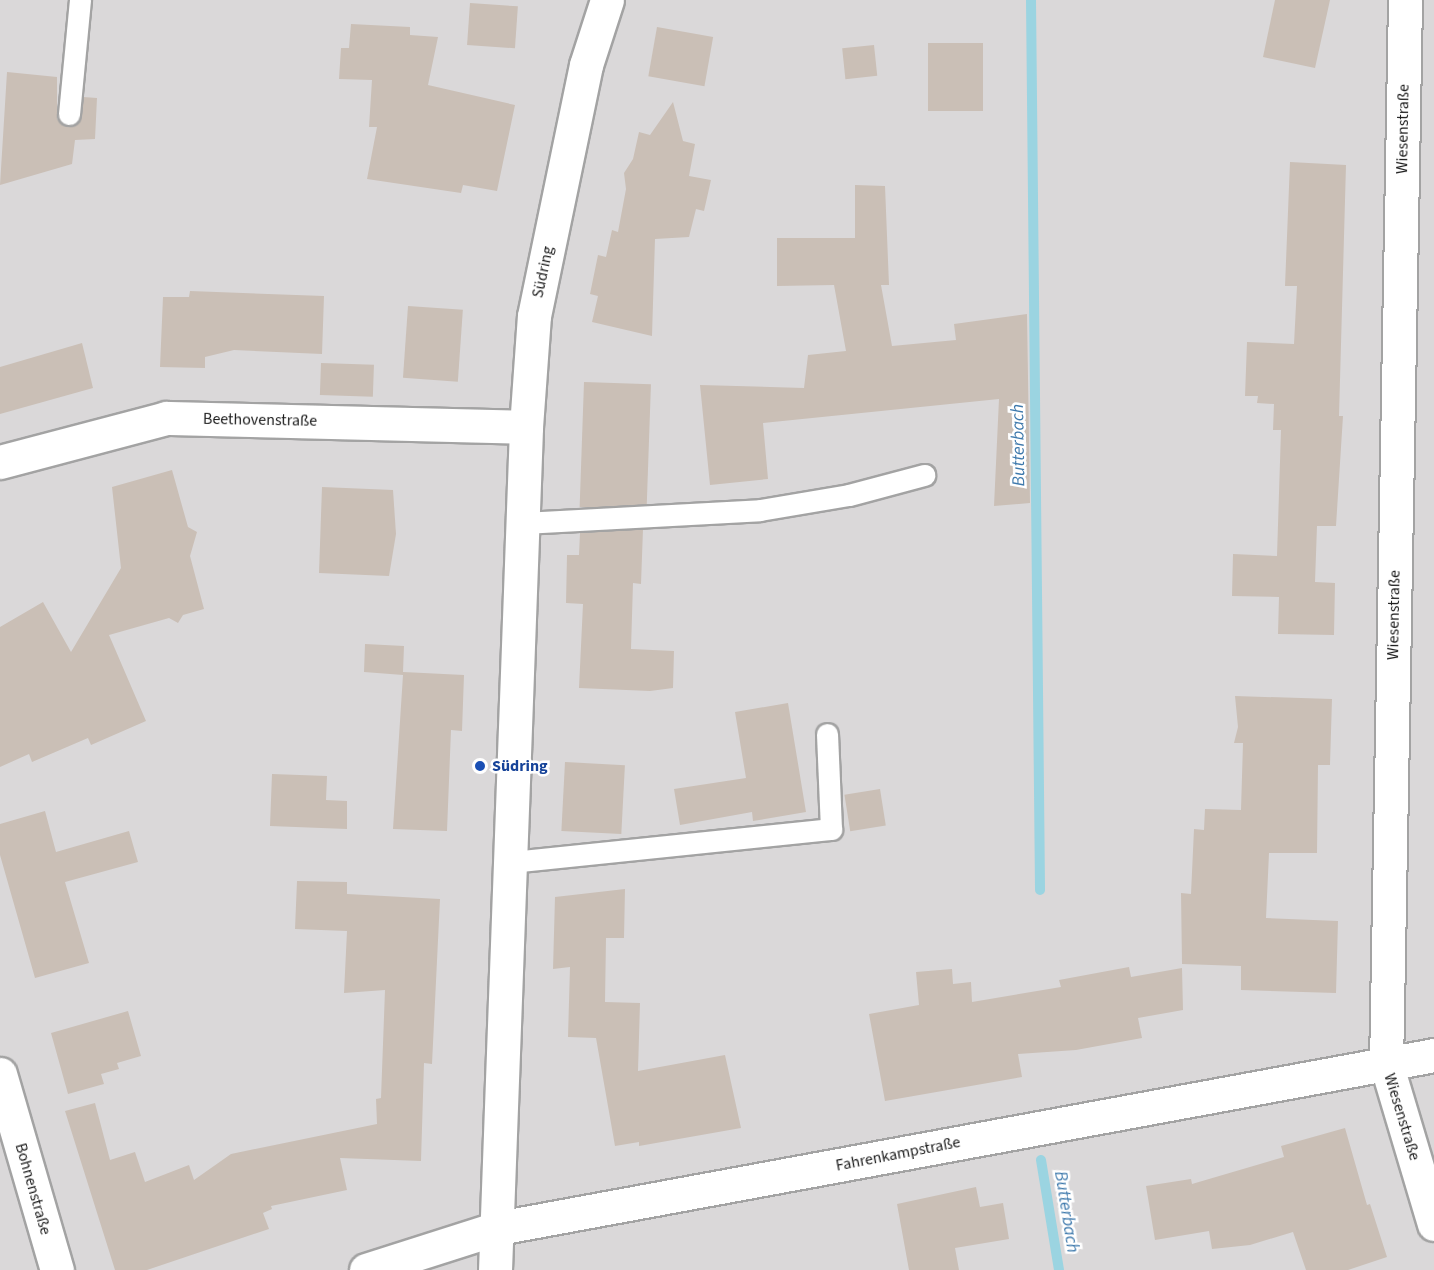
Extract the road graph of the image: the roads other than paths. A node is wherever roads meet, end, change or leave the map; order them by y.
1 (80, 0) edge
2 (607, 0) edge
3 (1405, 0) edge
4 (69, 114) dead end
5 (526, 427) junction
6 (0, 462) edge
7 (924, 474) dead end
8 (523, 523) junction
9 (827, 734) dead end
10 (511, 862) junction
11 (1434, 1054) edge
12 (1386, 1064) junction
13 (0, 1074) edge
14 (1434, 1224) edge
15 (498, 1228) junction
16 (57, 1270) edge
17 (366, 1270) edge
18 (495, 1270) edge

1 - 4 lane
2 - 5 street, Südring
3 - 12 street, Wiesenstraße
5 - 6 street, Beethovenstraße
5 - 8 street, Südring
7 - 8 lane
8 - 10 street, Südring
9 - 10 lane
10 - 15 street, Südring
11 - 12 street, Fahrenkampstraße
12 - 14 street, Wiesenstraße
12 - 15 street, Fahrenkampstraße
13 - 16 street, Bohnenstraße
15 - 17 street, Fahrenkampstraße
15 - 18 street, Südring

